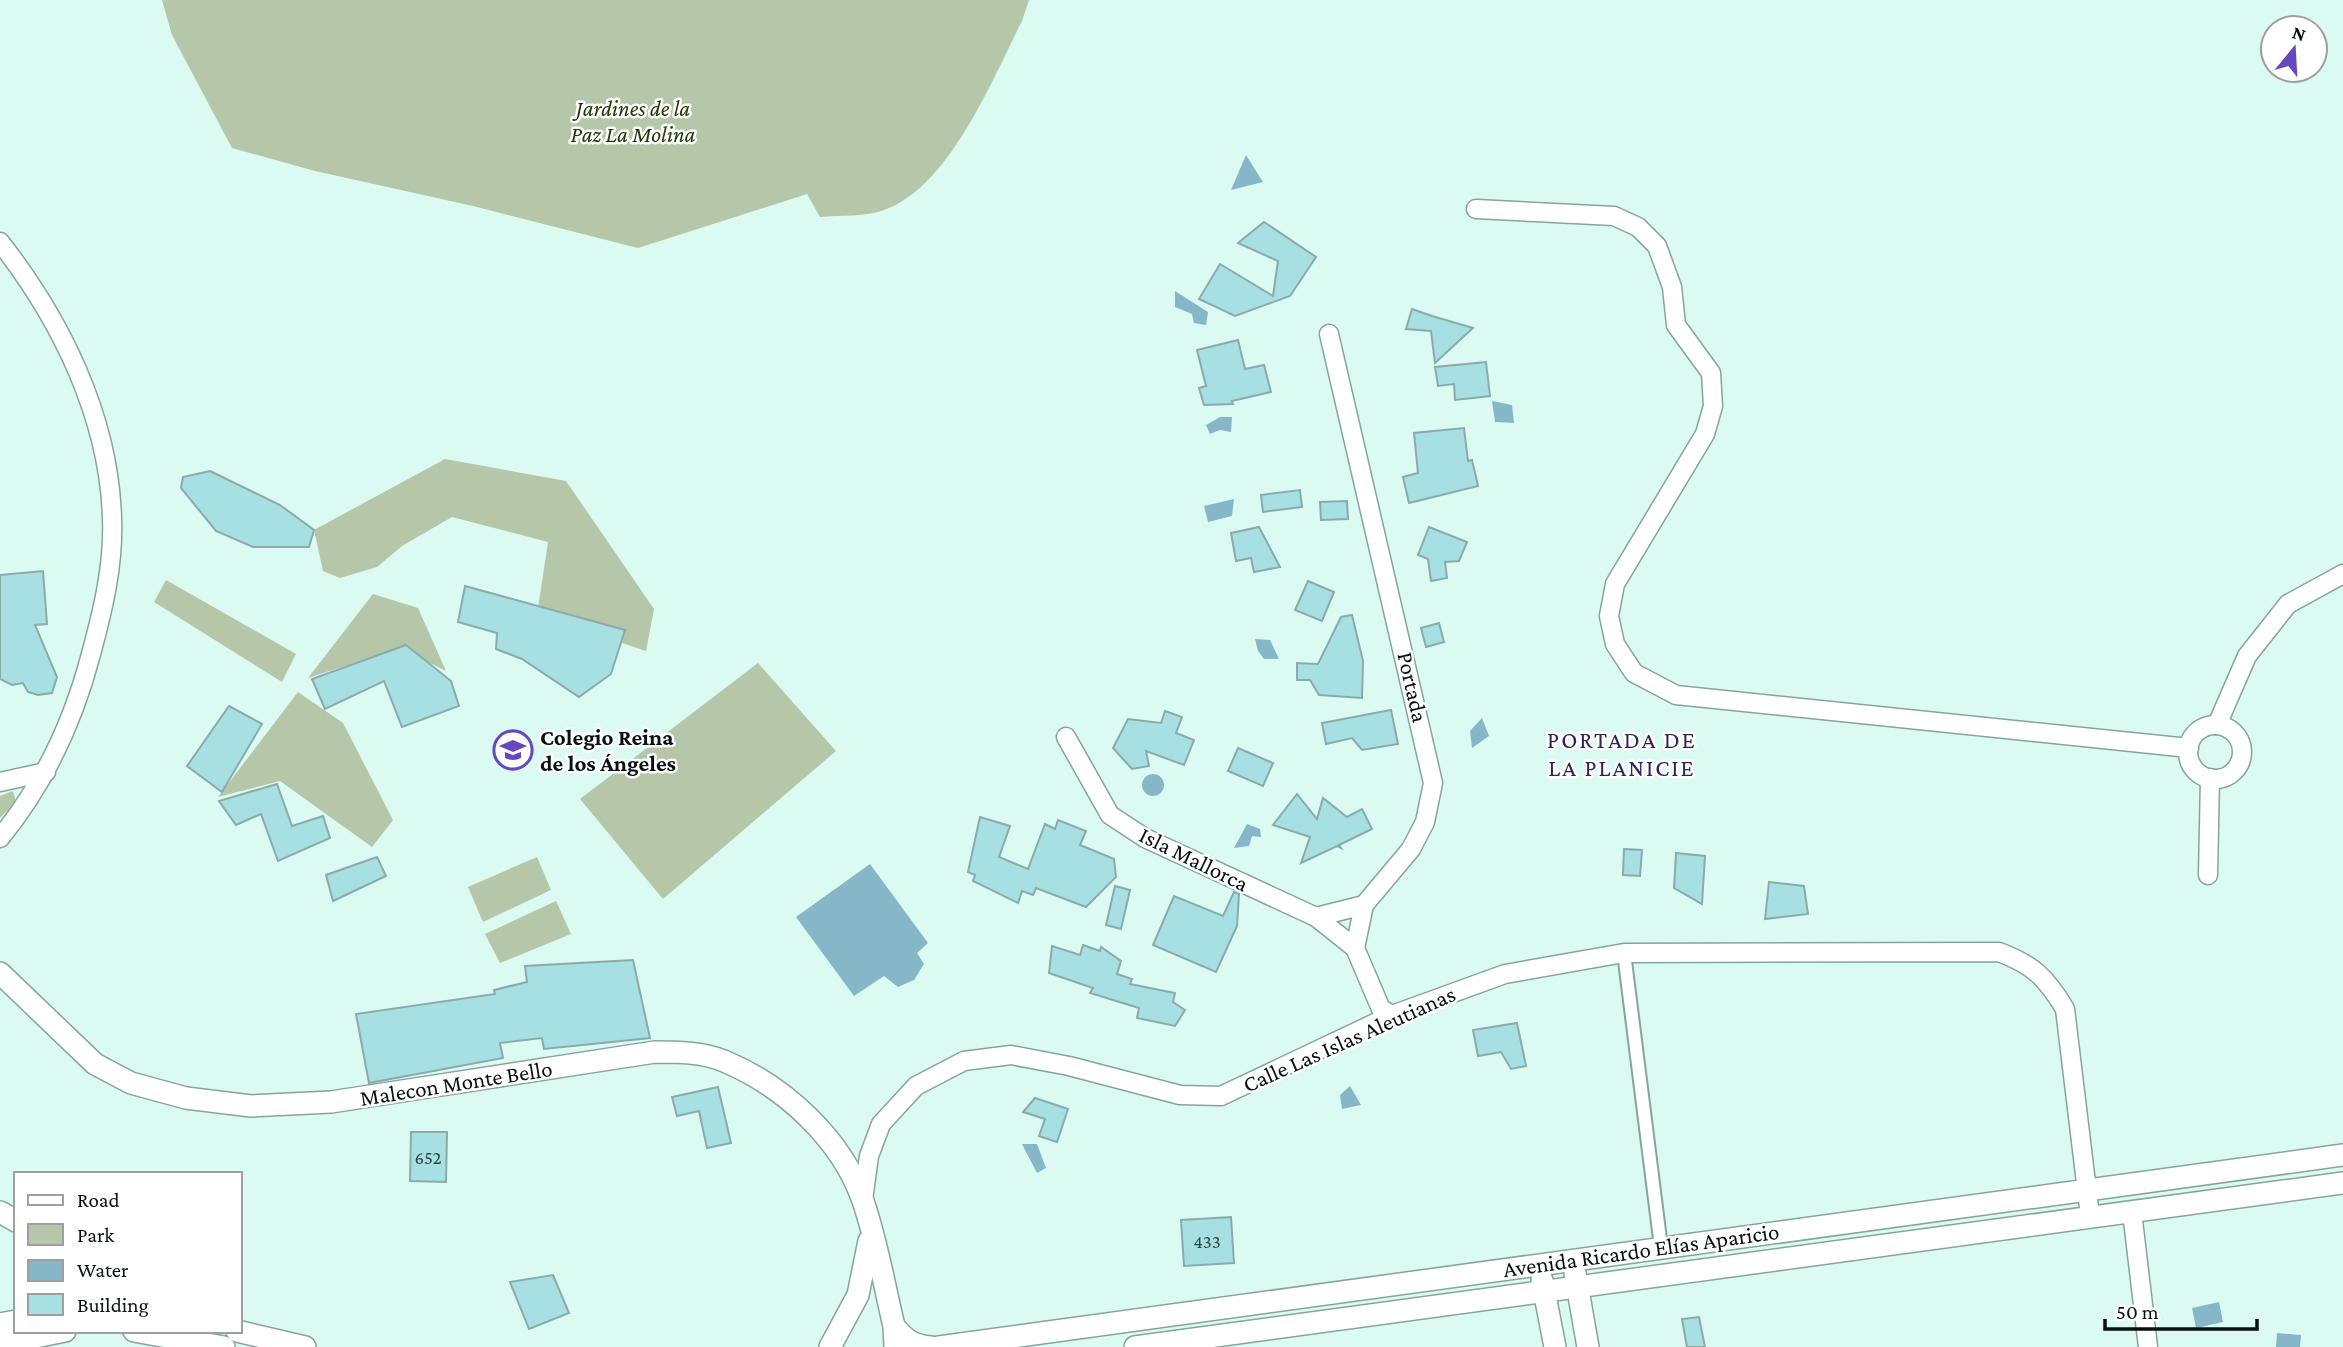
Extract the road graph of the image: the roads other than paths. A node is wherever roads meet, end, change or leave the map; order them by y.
1 (1476, 209) dead end
2 (0, 242) edge
3 (1329, 334) dead end
4 (2343, 573) edge
5 (2217, 725) junction
6 (1066, 737) dead end
7 (2189, 748) junction
8 (46, 772) junction
9 (2210, 778) junction
10 (0, 782) edge
11 (0, 838) edge
12 (2208, 875) dead end
13 (1364, 905) junction
14 (1316, 917) junction
15 (1355, 948) junction
16 (1624, 953) junction
17 (0, 972) edge
18 (1392, 1015) junction
19 (2343, 1155) edge
20 (2343, 1183) edge
21 (2087, 1188) junction
22 (863, 1200) junction
23 (2132, 1212) junction
24 (2090, 1216) junction
25 (870, 1228) junction
26 (1661, 1247) junction
27 (1573, 1260) junction
28 (1539, 1265) junction
29 (1577, 1286) junction
30 (1544, 1292) junction
31 (843, 1325) junction
32 (242, 1332) edge
33 (55, 1333) edge
34 (145, 1333) edge
35 (222, 1333) edge
36 (894, 1337) edge
37 (0, 1344) edge
38 (990, 1344) edge
39 (224, 1347) edge
40 (244, 1347) edge
41 (305, 1347) edge
42 (830, 1347) edge
43 (849, 1347) edge
44 (930, 1347) edge
45 (939, 1347) edge
46 (1135, 1347) edge
47 (1555, 1347) edge
48 (1588, 1347) edge
49 (2148, 1347) edge

1 - 7 street
2 - 8 street
3 - 13 street, Portada
4 - 5 street
5 - 7 street
5 - 9 street
6 - 14 street, Isla Mallorca
7 - 9 street
8 - 10 street
8 - 11 street
9 - 12 street
13 - 14 street
13 - 15 street, Portada
14 - 15 street, Isla Mallorca
15 - 18 street
16 - 18 street, Calle Las Islas Aleutianas
16 - 21 street, Calle Las Islas Aleutianas
16 - 26 street
17 - 22 street, Malecon Monte Bello
18 - 22 street, Calle Las Islas Aleutianas
19 - 21 street, Avenida Ricardo Elías Aparicio
20 - 23 street, Avenida Ricardo Elías Aparicio
21 - 24 street, Calle Las Islas Aleutianas
21 - 26 street, Avenida Ricardo Elías Aparicio
22 - 25 street, Malecon Monte Bello
23 - 24 street, Avenida Ricardo Elías Aparicio
23 - 49 street
24 - 29 street, Avenida Ricardo Elías Aparicio
25 - 31 street, Malecon Monte Bello
25 - 36 street, Malecon Monte Bello
26 - 27 street, Avenida Ricardo Elías Aparicio
27 - 28 street, Avenida Ricardo Elías Aparicio
27 - 29 street
28 - 30 street
28 - 38 street, Avenida Ricardo Elías Aparicio
29 - 30 street, Avenida Ricardo Elías Aparicio
29 - 48 street
30 - 46 street, Avenida Ricardo Elías Aparicio
30 - 47 street
31 - 42 street, Malecon Monte Bello
31 - 43 street
32 - 41 street
33 - 37 street
34 - 39 street
35 - 40 street
36 - 44 street
38 - 45 street, Avenida Ricardo Elías Aparicio

